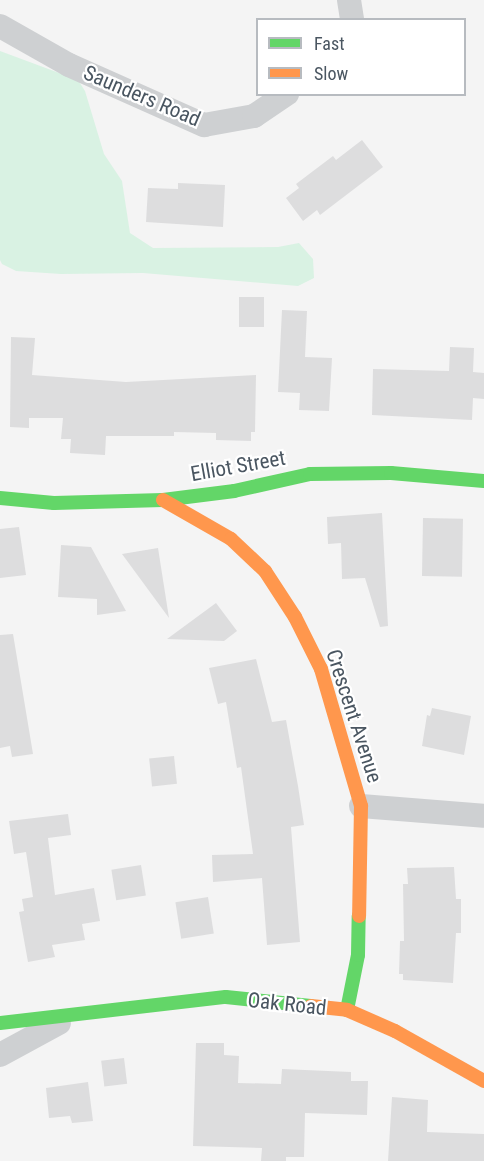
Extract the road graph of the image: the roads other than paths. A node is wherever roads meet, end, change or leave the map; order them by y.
1 (349, 0) edge
2 (352, 18) edge
3 (0, 26) edge
4 (284, 96) edge
5 (484, 481) edge
6 (0, 498) edge
7 (163, 500) junction
8 (361, 806) junction
9 (484, 816) edge
10 (347, 1010) junction
11 (75, 1016) junction
12 (0, 1023) edge
13 (0, 1055) edge
14 (484, 1081) edge

1 - 2 street
3 - 4 street, Saunders Road
5 - 7 street, Elliot Street
6 - 7 street, Elliot Street
7 - 8 street, Crescent Avenue
8 - 9 street
8 - 10 street, Crescent Avenue
10 - 11 street, Oak Road
10 - 14 street, Oak Road
11 - 12 street, Oak Road
11 - 13 street, Oak Road

